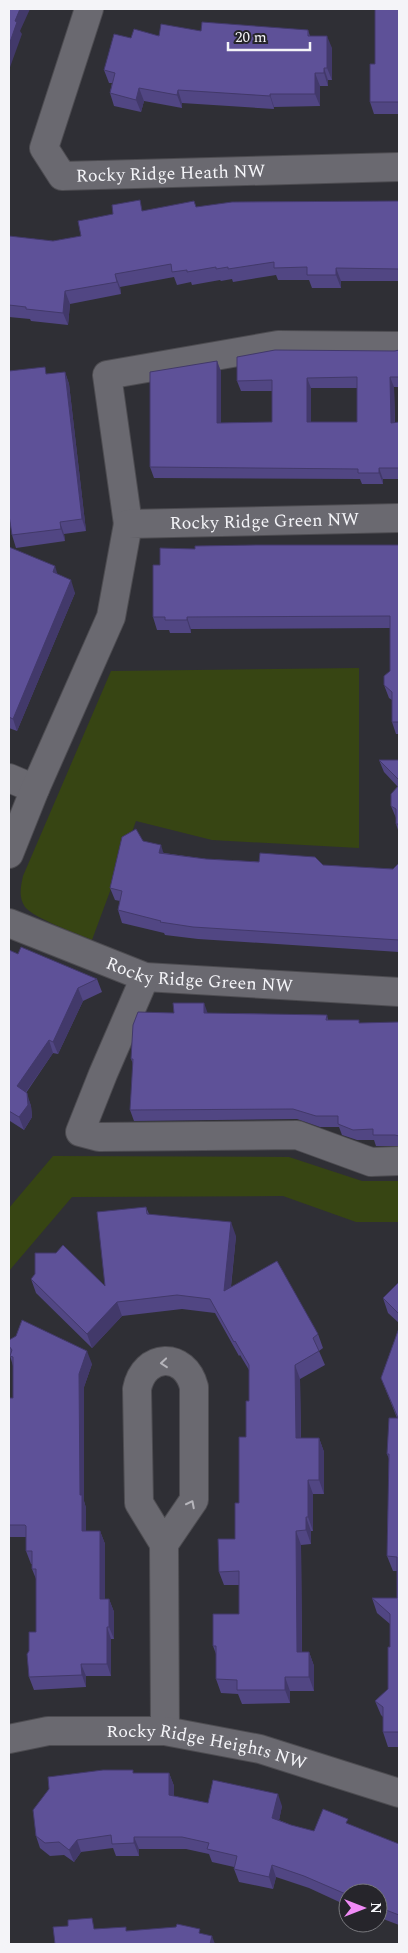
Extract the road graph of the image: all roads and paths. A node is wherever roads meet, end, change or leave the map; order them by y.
1 (89, 9) edge
2 (399, 167) edge
3 (399, 346) edge
4 (399, 518) edge
5 (128, 524) junction
6 (9, 778) edge
7 (35, 789) junction
8 (14, 826) edge
9 (9, 854) edge
10 (9, 923) edge
11 (145, 977) junction
12 (399, 992) edge
13 (399, 1161) edge
14 (164, 1544) junction
15 (164, 1732) junction
16 (9, 1739) edge
17 (399, 1793) edge

1 - 2 street, Rocky Ridge Heath NW
3 - 5 street
4 - 5 street, Rocky Ridge Green NW
5 - 7 street
6 - 7 street
7 - 8 street
8 - 9 street
10 - 11 street, Rocky Ridge Green NW
11 - 12 street, Rocky Ridge Green NW
11 - 13 street
14 -> 14 street
14 - 15 street
15 - 16 street, Rocky Ridge Heights NW
15 - 17 street, Rocky Ridge Heights NW

